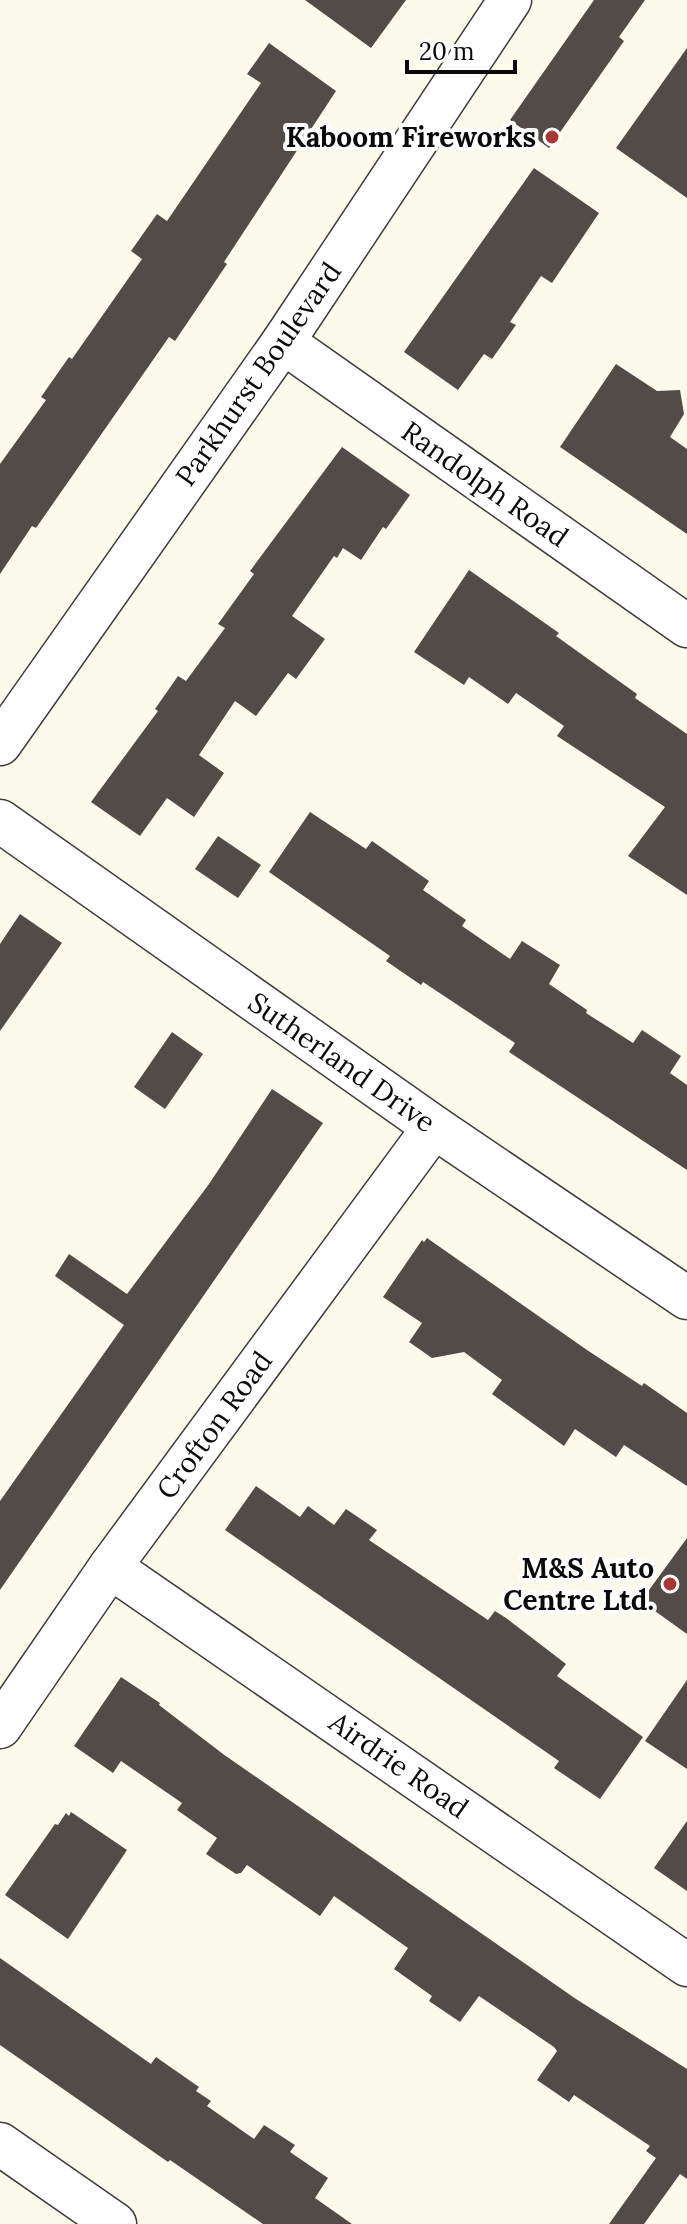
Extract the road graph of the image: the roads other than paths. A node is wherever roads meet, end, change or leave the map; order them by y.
1 (510, 0) edge
2 (283, 342) junction
3 (687, 626) edge
4 (0, 744) edge
5 (0, 821) edge
6 (434, 1127) junction
7 (687, 1298) edge
8 (110, 1567) junction
9 (0, 1727) edge
10 (687, 1965) edge
11 (0, 2144) edge
12 (115, 2224) edge

1 - 2 street, Parkhurst Boulevard
2 - 3 street, Randolph Road
2 - 4 street, Parkhurst Boulevard
5 - 6 street, Sutherland Drive
6 - 7 street, Sutherland Drive
6 - 8 street, Crofton Road
8 - 9 street, Crofton Road
8 - 10 street, Airdrie Road
11 - 12 street

